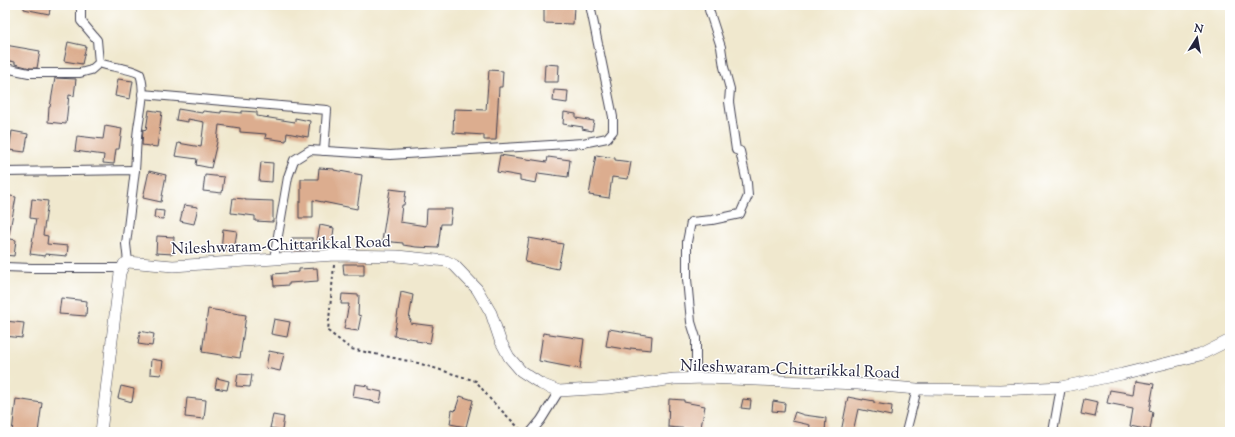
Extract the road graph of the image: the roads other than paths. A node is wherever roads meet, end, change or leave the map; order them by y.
1 (81, 5) edge
2 (590, 5) edge
3 (709, 5) edge
4 (100, 63) junction
5 (5, 68) edge
6 (142, 94) junction
7 (324, 151) junction
8 (135, 170) junction
9 (5, 172) edge
10 (274, 260) junction
11 (125, 265) junction
12 (5, 267) edge
13 (1230, 340) edge
14 (689, 378) junction
15 (1061, 387) junction
16 (917, 390) junction
17 (559, 391) junction
18 (101, 432) edge
19 (531, 432) edge
20 (906, 432) edge
21 (1053, 432) edge

1 - 4 street
2 - 7 street
3 - 14 street
4 - 5 street
4 - 6 street
6 - 7 street
6 - 8 street
7 - 10 street
8 - 9 street
8 - 11 street
10 - 11 main road, Nileshwaram-Chittarikkal Road
10 - 17 main road, Nileshwaram-Chittarikkal Road
11 - 12 street
11 - 18 main road
13 - 15 main road, Nileshwaram-Chittarikkal Road
14 - 16 main road, Nileshwaram-Chittarikkal Road
14 - 17 main road, Nileshwaram-Chittarikkal Road
15 - 16 main road, Nileshwaram-Chittarikkal Road
15 - 21 street
16 - 20 street
17 - 19 street

